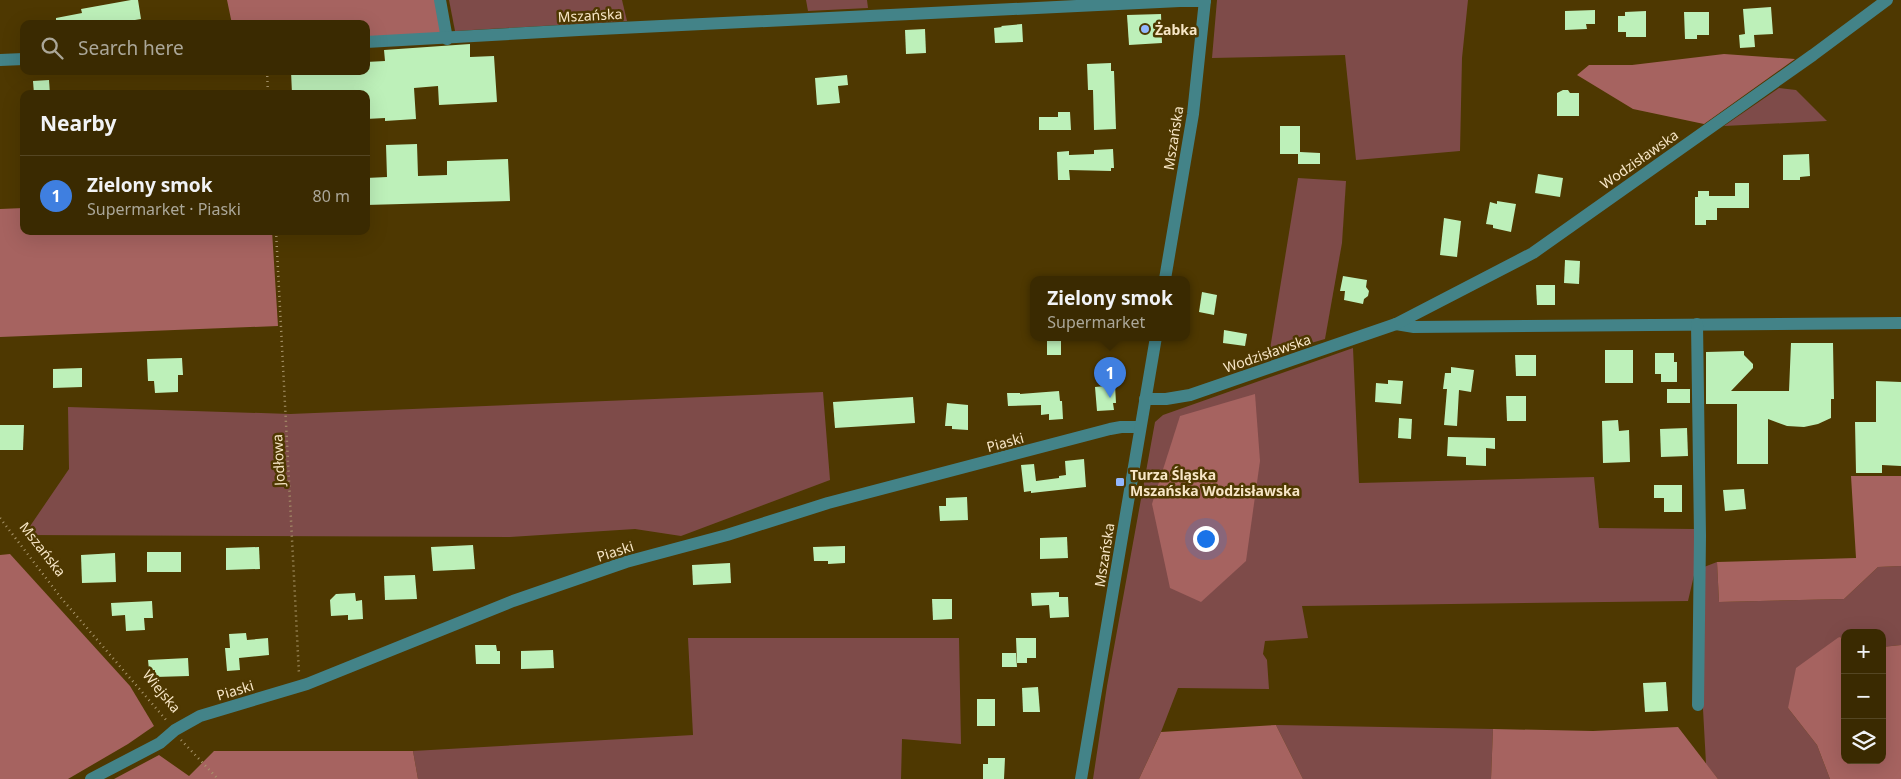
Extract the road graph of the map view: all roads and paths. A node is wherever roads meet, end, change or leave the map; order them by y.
1 (440, 0) edge
2 (1887, 0) edge
3 (1205, 1) edge
4 (447, 39) junction
5 (370, 42) edge
6 (20, 59) edge
7 (0, 60) edge
8 (267, 75) edge
9 (268, 90) edge
10 (276, 235) edge
11 (1166, 276) edge
12 (1396, 324) junction
13 (1698, 324) junction
14 (1901, 324) edge
15 (1155, 341) edge
16 (1145, 399) junction
17 (1140, 427) junction
18 (0, 518) edge
19 (62, 598) joint
20 (300, 687) junction
21 (1698, 705) dead end
22 (174, 730) junction
23 (90, 779) edge
24 (218, 779) edge
25 (1081, 779) edge

1 - 4 street
2 - 12 street, Wodzisławska
3 - 4 street, Mszańska
3 - 11 street, Mszańska
4 - 5 street, Mszańska
6 - 7 street
8 - 9 path
10 - 20 path, Jodłowa
12 - 13 street, Wodzisławska
12 - 16 street, Wodzisławska
13 - 14 street, Wodzisławska
13 - 21 street
15 - 16 street, Mszańska
16 - 17 street, Mszańska
17 - 20 street, Piaski
17 - 25 street, Mszańska
18 - 19 path, Mszańska
19 - 22 path, Wiejska
20 - 22 street, Piaski
22 - 23 street, Wiejska
22 - 24 path

